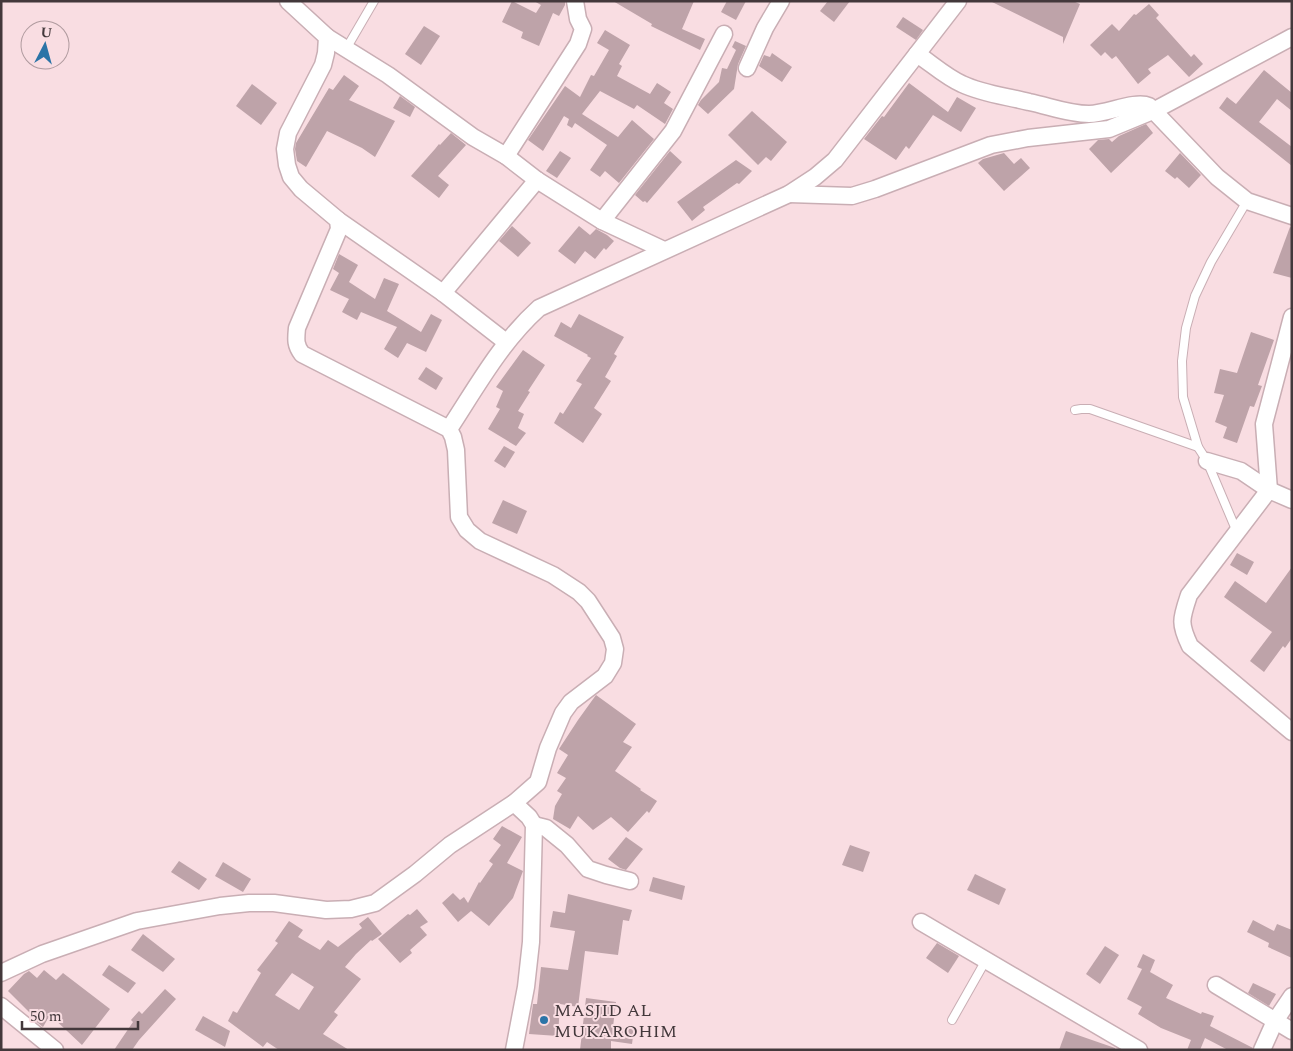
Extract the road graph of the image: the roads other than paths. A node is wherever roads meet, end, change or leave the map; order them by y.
1 (288, 1) edge
2 (374, 1) edge
3 (575, 1) edge
4 (782, 1) edge
5 (958, 1) edge
6 (724, 34) dead end
7 (327, 37) junction
8 (1292, 38) edge
9 (346, 49) junction
10 (918, 54) junction
11 (747, 68) dead end
12 (1155, 110) junction
13 (506, 156) junction
14 (537, 180) junction
15 (789, 194) junction
16 (1247, 202) junction
17 (1292, 216) edge
18 (338, 220) junction
19 (602, 221) junction
20 (664, 250) junction
21 (443, 293) junction
22 (1292, 317) edge
23 (506, 342) junction
24 (1075, 410) dead end
25 (449, 430) junction
26 (1203, 454) junction
27 (1269, 490) junction
28 (1292, 500) edge
29 (1237, 532) junction
30 (1292, 732) edge
31 (514, 803) junction
32 (534, 825) junction
33 (630, 881) dead end
34 (921, 922) dead end
35 (986, 960) junction
36 (1, 973) edge
37 (1216, 985) dead end
38 (1292, 996) edge
39 (1, 1006) edge
40 (952, 1020) dead end
41 (1275, 1021) junction
42 (1292, 1031) edge
43 (55, 1050) edge
44 (514, 1050) edge
45 (1139, 1050) edge
46 (1262, 1050) edge

1 - 7 street
2 - 9 lane
3 - 13 street
4 - 11 street
5 - 10 street
6 - 19 street
7 - 9 street
7 - 18 street
8 - 12 street
9 - 13 street
10 - 12 street
10 - 15 street
12 - 15 street
12 - 16 street
13 - 14 street
14 - 19 street
14 - 21 street
15 - 20 street
16 - 17 street
16 - 26 lane
18 - 21 street
18 - 25 street
19 - 20 street
20 - 23 street
21 - 23 street
22 - 27 street
23 - 25 street
24 - 26 lane
25 - 31 street
26 - 27 street
26 - 29 lane
27 - 28 street
27 - 29 street
29 - 30 street
31 - 32 street
31 - 36 street
32 - 33 street
32 - 44 street
34 - 35 street
35 - 40 lane
35 - 45 street
37 - 41 street
38 - 41 street
39 - 43 street
41 - 42 street
41 - 46 street

